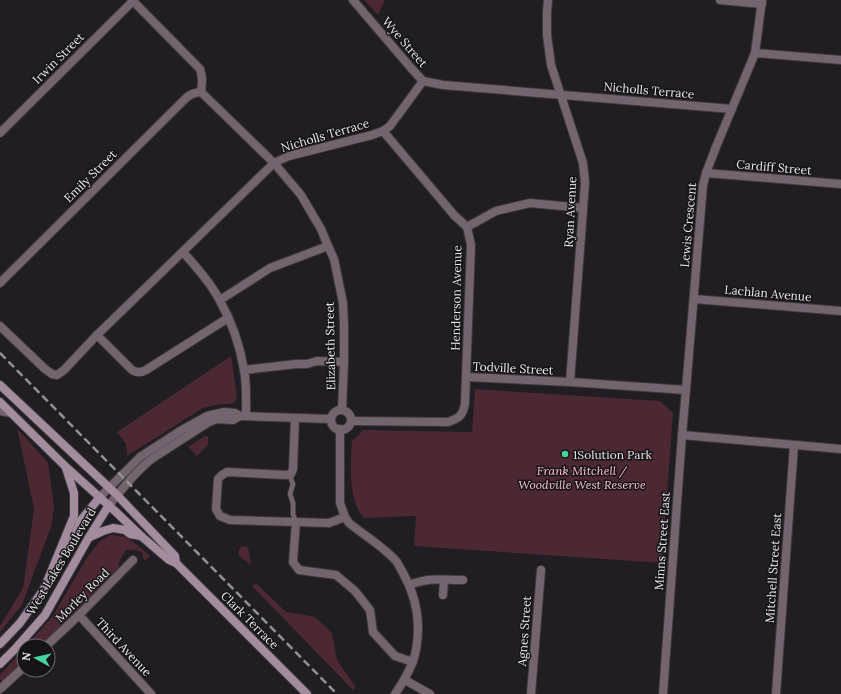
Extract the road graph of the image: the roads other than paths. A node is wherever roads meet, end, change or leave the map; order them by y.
1 (353, 0) edge
2 (548, 0) edge
3 (720, 0) edge
4 (132, 1) edge
5 (762, 2) edge
6 (755, 53) junction
7 (841, 60) edge
8 (423, 81) junction
9 (201, 92) junction
10 (561, 95) junction
11 (732, 109) junction
12 (383, 131) junction
13 (0, 132) edge
14 (274, 163) junction
15 (706, 174) junction
16 (841, 184) edge
17 (583, 208) junction
18 (467, 227) junction
19 (328, 246) junction
20 (183, 252) junction
21 (0, 282) edge
22 (694, 299) junction
23 (220, 300) junction
24 (841, 311) edge
25 (228, 318) junction
26 (0, 326) edge
27 (97, 335) junction
28 (344, 362) junction
29 (244, 370) junction
30 (466, 377) junction
31 (570, 382) junction
32 (0, 385) edge
33 (686, 390) junction
34 (0, 402) edge
35 (342, 410) junction
36 (0, 411) edge
37 (12, 413) junction
38 (243, 416) junction
39 (295, 418) junction
40 (331, 419) junction
41 (350, 421) junction
42 (340, 429) junction
43 (682, 435) junction
44 (794, 445) junction
45 (841, 449) edge
46 (66, 467) junction
47 (132, 471) junction
48 (292, 474) junction
49 (109, 488) junction
50 (117, 495) junction
51 (100, 497) junction
52 (109, 505) junction
53 (345, 517) junction
54 (296, 522) junction
55 (141, 536) junction
56 (89, 537) junction
57 (61, 550) junction
58 (133, 560) dead end
59 (176, 563) junction
60 (541, 570) dead end
61 (444, 580) junction
62 (463, 580) dead end
63 (410, 585) junction
64 (443, 595) dead end
65 (79, 615) junction
66 (55, 638) edge
67 (0, 644) edge
68 (413, 662) junction
69 (0, 664) edge
70 (16, 675) edge
71 (405, 680) junction
72 (0, 690) edge
73 (152, 694) edge
74 (307, 694) edge
75 (395, 694) edge
76 (430, 694) edge
77 (532, 694) edge
78 (662, 694) edge
79 (776, 694) edge

1 - 8 street, Wye Street
2 - 10 street, Ryan Avenue
3 - 5 street
4 - 9 street
4 - 13 street, Irwin Street
5 - 6 street, Lewis Crescent
6 - 7 street
6 - 11 street, Lewis Crescent
8 - 10 street, Nicholls Terrace
8 - 12 street, Nicholls Terrace
9 - 14 street, Elizabeth Street
9 - 21 street, Emily Street
10 - 11 street, Nicholls Terrace
10 - 17 street, Ryan Avenue
11 - 15 street, Lewis Crescent
12 - 14 street, Nicholls Terrace
12 - 18 street
14 - 19 street, Elizabeth Street
14 - 20 street, Nicholls Terrace
15 - 16 street, Cardiff Street
15 - 22 street, Lewis Crescent
17 - 18 street
17 - 31 street, Ryan Avenue
18 - 30 street, Henderson Avenue
19 - 23 street
19 - 28 street, Elizabeth Street
20 - 23 street
20 - 27 street, Nicholls Terrace
22 - 24 street, Lachlan Avenue
22 - 33 street, Lewis Crescent
23 - 25 street
25 - 27 street
25 - 29 street
26 - 27 street, Nicholls Terrace
28 - 29 street
28 - 35 street, Elizabeth Street
29 - 38 street
30 - 31 street, Todville Street
30 - 41 street, Todville Street
31 - 33 street, Todville Street
32 - 49 main road
33 - 43 street, Minns Street East
34 - 37 main road, West Lakes Boulevard
35 - 40 street
35 - 41 street
36 - 37 street
37 - 46 main road, West Lakes Boulevard
38 - 39 street
38 - 47 street
39 - 40 street
39 - 48 street
40 - 42 street
41 - 42 street
42 - 53 street
43 - 44 street
43 - 78 street, Minns Street East
44 - 45 street
44 - 79 street, Mitchell Street East
46 - 51 main road, West Lakes Boulevard
46 - 57 main road, West Lakes Boulevard
47 - 49 street, West Lakes Boulevard
47 - 50 street, West Lakes Boulevard
48 - 54 lane
48 - 54 street
49 - 50 main road
49 - 51 street, West Lakes Boulevard
50 - 52 street, West Lakes Boulevard
50 - 59 main road, Clark Terrace
51 - 52 main road, West Lakes Boulevard
51 - 57 main road, West Lakes Boulevard
52 - 55 main road, Clark Terrace
52 - 56 main road, West Lakes Boulevard
53 - 54 street
53 - 63 street
54 - 68 street
55 - 56 main road
55 - 59 main road, Clark Terrace
56 - 69 main road, West Lakes Boulevard
57 - 67 main road, West Lakes Boulevard
58 - 65 street, Morley Road
59 - 74 main road, Clark Terrace
60 - 77 street, Agnes Street
61 - 62 street
61 - 63 street
61 - 64 street
63 - 68 street
65 - 66 street, Morley Road
65 - 73 street, Third Avenue
68 - 71 street
70 - 72 street
71 - 75 street
71 - 76 street

